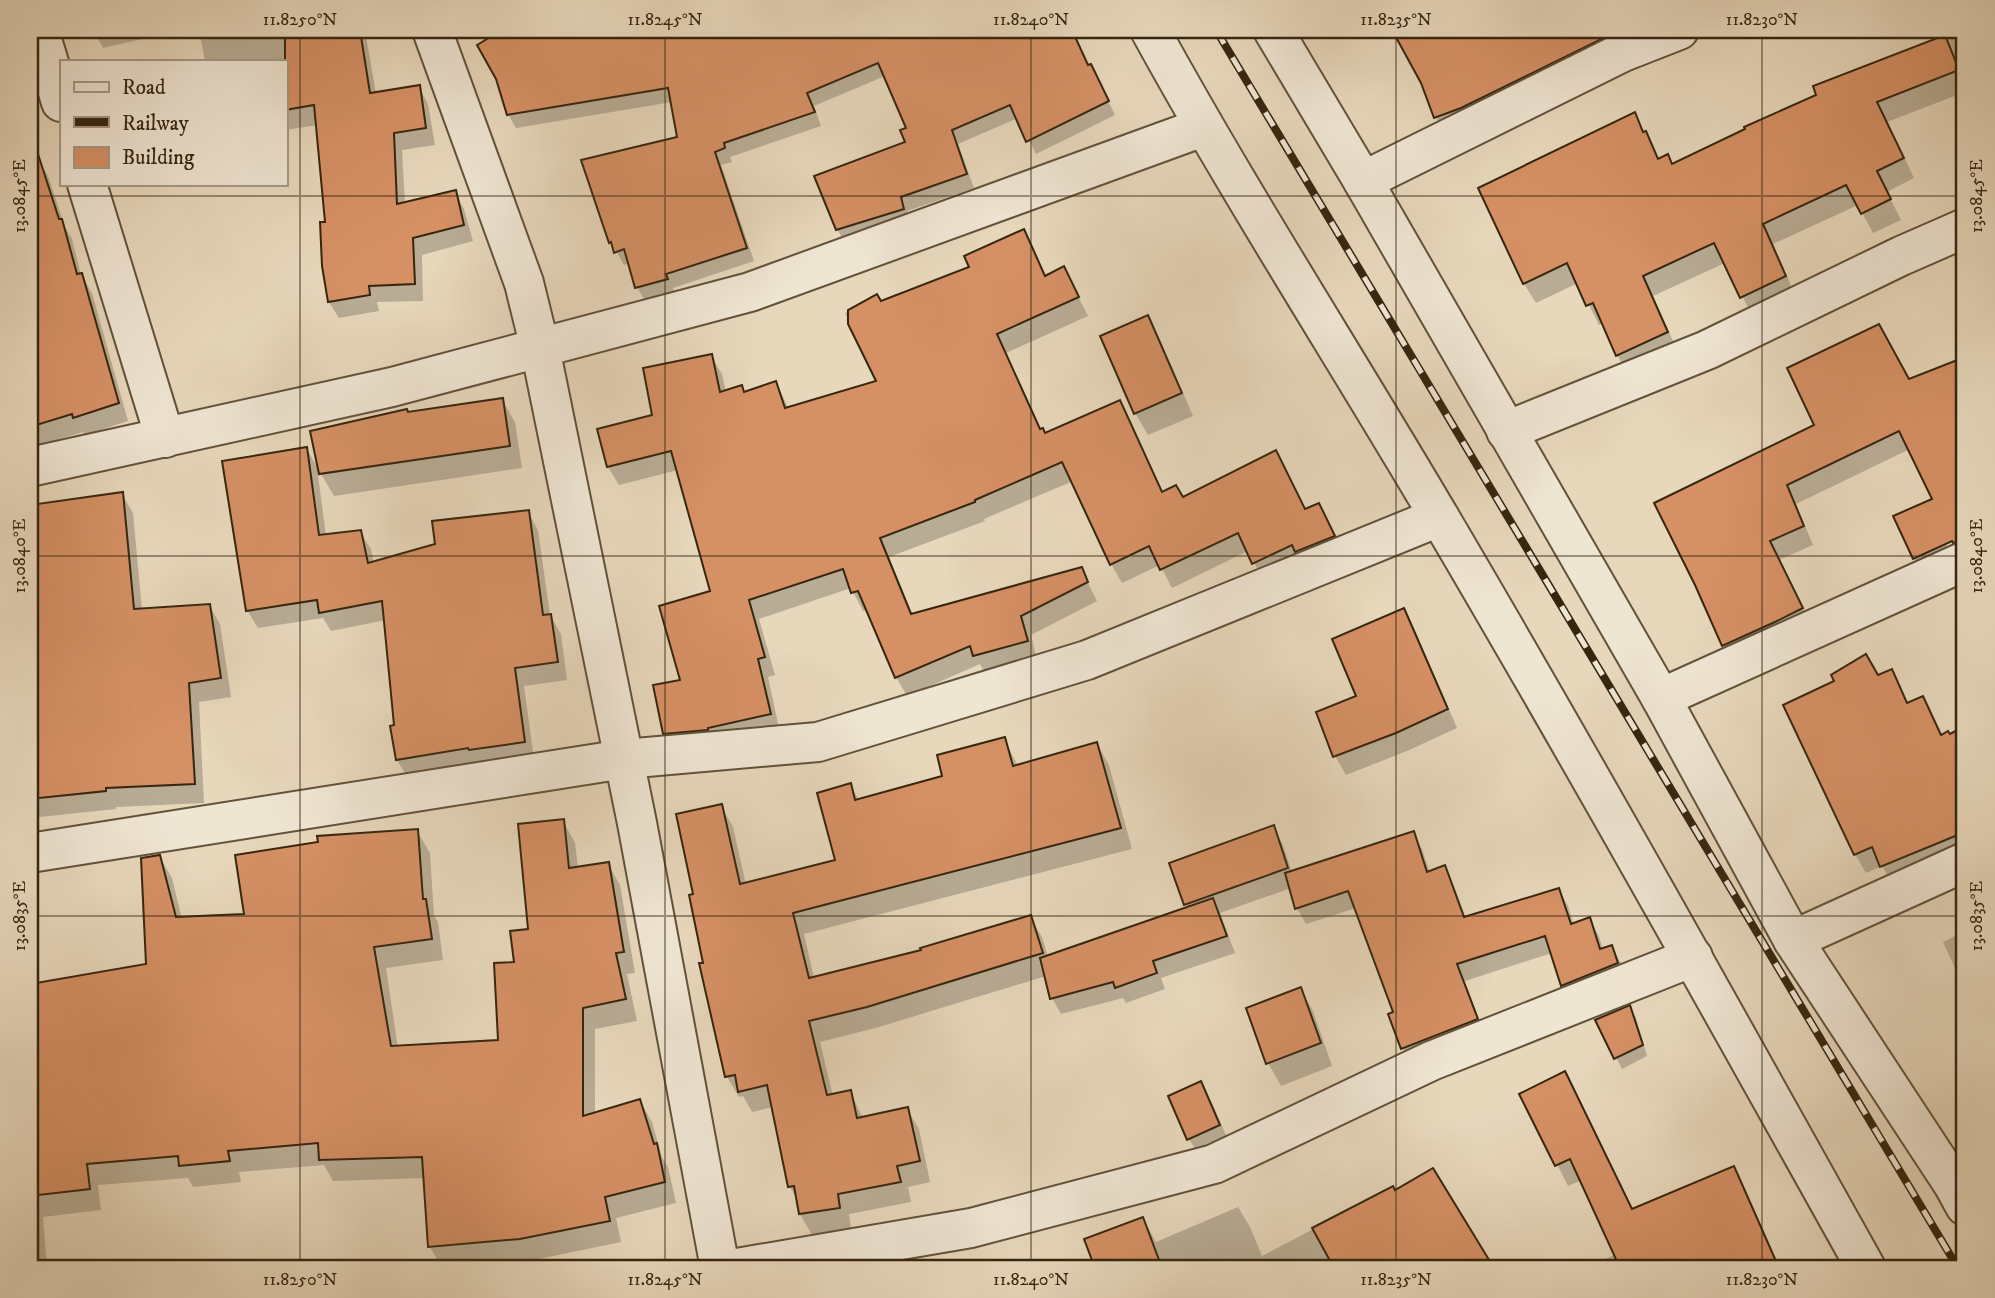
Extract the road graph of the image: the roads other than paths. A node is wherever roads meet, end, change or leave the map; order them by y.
1 (39, 30) edge
2 (432, 30) edge
3 (1150, 30) edge
4 (1273, 30) edge
5 (1679, 30) edge
6 (60, 99) edge
7 (1203, 127) junction
8 (1363, 181) junction
9 (88, 186) edge
10 (1965, 228) edge
11 (540, 348) junction
12 (1506, 430) junction
13 (165, 438) junction
14 (30, 467) edge
15 (1440, 517) junction
16 (1965, 561) edge
17 (1661, 698) junction
18 (624, 759) junction
19 (30, 853) edge
20 (1965, 862) edge
21 (1793, 940) junction
22 (1693, 957) junction
23 (1961, 1190) edge
24 (720, 1268) edge
25 (737, 1268) edge
26 (1866, 1268) edge

1 - 6 street
2 - 11 street
3 - 7 street
4 - 8 street
5 - 8 street
7 - 11 street
7 - 15 street
8 - 12 street
9 - 13 street
10 - 12 street
11 - 13 street
11 - 18 street
12 - 17 street
13 - 14 street
15 - 18 street
15 - 22 street
16 - 17 street
17 - 21 street
18 - 19 street
18 - 24 street
20 - 21 street
21 - 23 street
22 - 25 street
22 - 26 street

